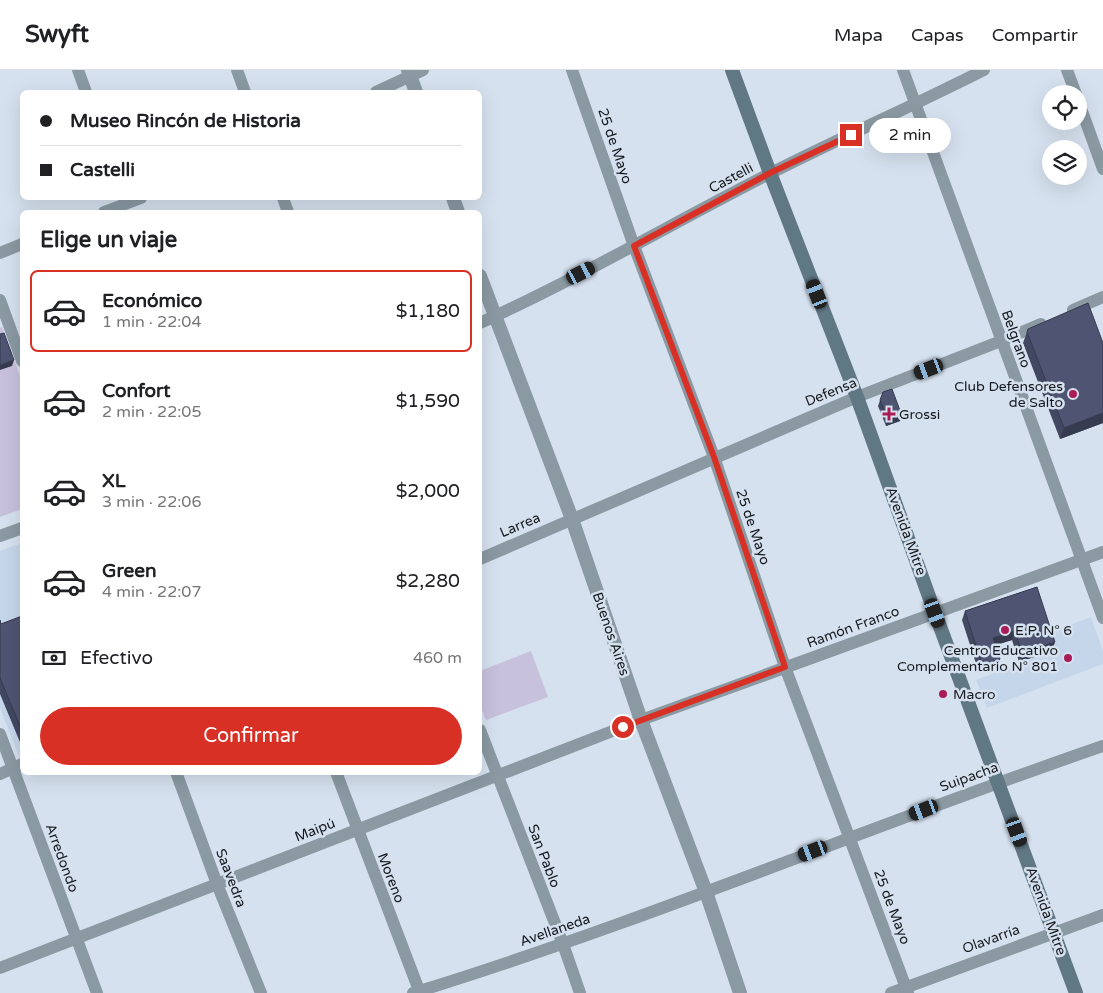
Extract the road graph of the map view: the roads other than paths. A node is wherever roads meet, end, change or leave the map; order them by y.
1 (78, 70) edge
2 (237, 70) edge
3 (572, 70) edge
4 (732, 70) edge
5 (903, 70) edge
6 (984, 70) edge
7 (1067, 70) edge
8 (414, 72) edge
9 (1073, 85) edge
10 (85, 90) edge
11 (244, 90) edge
12 (380, 90) edge
13 (416, 90) edge
14 (915, 105) junction
15 (1087, 124) edge
16 (1103, 169) edge
17 (770, 173) junction
18 (127, 204) edge
19 (110, 210) edge
20 (20, 245) edge
21 (634, 246) junction
22 (0, 253) edge
23 (482, 282) edge
24 (1103, 297) edge
25 (0, 300) edge
26 (494, 317) junction
27 (482, 322) edge
28 (1001, 341) junction
29 (20, 355) edge
30 (857, 397) junction
31 (714, 457) junction
32 (572, 519) junction
33 (20, 529) edge
34 (0, 536) edge
35 (1103, 552) edge
36 (482, 557) edge
37 (1081, 560) junction
38 (935, 613) junction
39 (1103, 618) edge
40 (785, 667) junction
41 (641, 720) junction
42 (0, 734) edge
43 (482, 735) edge
44 (1103, 746) edge
45 (18, 766) edge
46 (0, 774) edge
47 (21, 775) edge
48 (177, 775) edge
49 (337, 775) edge
50 (497, 776) junction
51 (998, 782) junction
52 (357, 830) junction
53 (849, 838) junction
54 (217, 884) junction
55 (706, 892) junction
56 (1103, 915) edge
57 (1054, 932) junction
58 (76, 939) junction
59 (563, 944) junction
60 (0, 968) edge
61 (907, 990) edge
62 (418, 992) edge
63 (97, 993) edge
64 (260, 993) edge
65 (580, 993) edge
66 (740, 993) edge
67 (891, 993) edge
68 (1076, 993) edge

1 - 10 street
2 - 11 street
3 - 21 street, 25 de Mayo
4 - 17 main road, Avenida Mitre
5 - 14 street, Belgrano
6 - 14 street, Castelli
7 - 9 street
8 - 12 street
8 - 13 street
14 - 17 street, Castelli
14 - 28 street, Belgrano
15 - 16 street
17 - 21 street, Castelli
17 - 30 main road, Avenida Mitre
18 - 19 street
20 - 22 street
21 - 26 street, Castelli
21 - 31 street, 25 de Mayo
23 - 26 street, Buenos Aires
24 - 28 street, Defensa
25 - 29 street
26 - 27 street, Castelli
26 - 32 street, Buenos Aires
28 - 30 street, Defensa
28 - 37 street, Belgrano
30 - 31 street, Defensa
30 - 38 main road, Avenida Mitre
31 - 32 street, Defensa
31 - 40 street, 25 de Mayo
32 - 36 street, Larrea
32 - 41 street, Buenos Aires
33 - 34 street
35 - 37 street, Ramón Franco
37 - 38 street, Ramón Franco
37 - 39 street, Belgrano
38 - 40 street, Ramón Franco
38 - 51 main road, Avenida Mitre
40 - 41 street, Ramón Franco
40 - 53 street, 25 de Mayo
41 - 50 street, Maipú
41 - 55 street, Buenos Aires
42 - 45 street, Arredondo
43 - 50 street, San Pablo
44 - 51 street, Suipacha
45 - 46 street
47 - 58 street, Arredondo
48 - 54 street, Saavedra
49 - 52 street, Moreno
50 - 52 street, Maipú
50 - 59 street, San Pablo
51 - 53 street, Suipacha
51 - 57 main road, Avenida Mitre
52 - 54 street, Maipú
52 - 62 street, Moreno
53 - 55 street, Suipacha
53 - 61 street, 25 de Mayo
54 - 58 street, Maipú
54 - 64 street, Saavedra
55 - 59 street, Avellaneda
55 - 66 street, Buenos Aires
56 - 57 street, Olavarría
57 - 61 street, Olavarría
57 - 68 main road, Avenida Mitre
58 - 60 street, Maipú
58 - 63 street, Arredondo
59 - 62 street, Avellaneda
59 - 65 street, San Pablo
61 - 67 street, Olavarría

